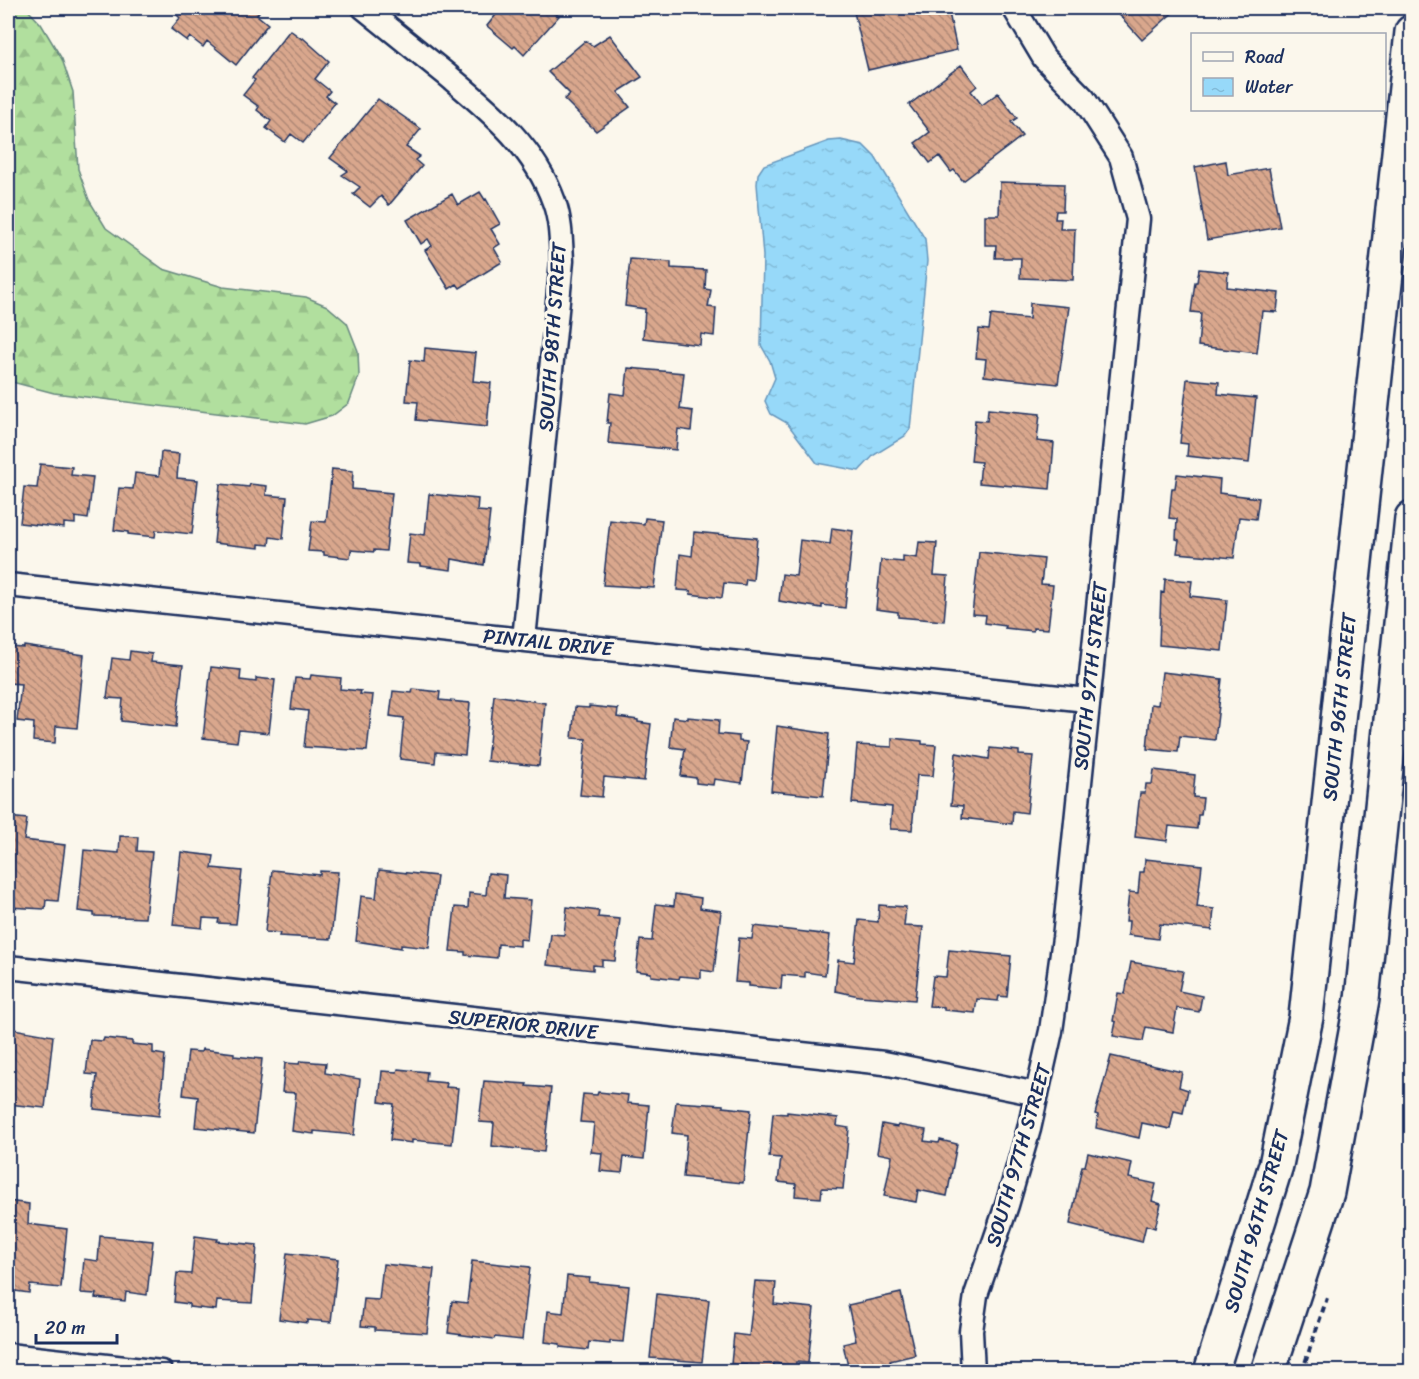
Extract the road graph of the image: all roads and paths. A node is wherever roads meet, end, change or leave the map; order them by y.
1 (364, 8) edge
2 (1014, 8) edge
3 (1412, 32) edge
4 (1412, 518) edge
5 (8, 585) edge
6 (524, 639) junction
7 (1088, 700) junction
8 (8, 967) edge
9 (1037, 1094) junction
10 (8, 1355) edge
11 (161, 1371) edge
12 (973, 1371) edge
13 (1211, 1371) edge
14 (1268, 1371) edge

1 - 6 street, SOUTH 98TH STREET
2 - 7 street, SOUTH 97TH STREET
3 - 13 main road, SOUTH 96TH STREET
4 - 14 main road
5 - 6 street, PINTAIL DRIVE
6 - 7 street, PINTAIL DRIVE
7 - 9 street, SOUTH 97TH STREET
8 - 9 street, SUPERIOR DRIVE
9 - 12 street, SOUTH 97TH STREET
10 - 11 street

